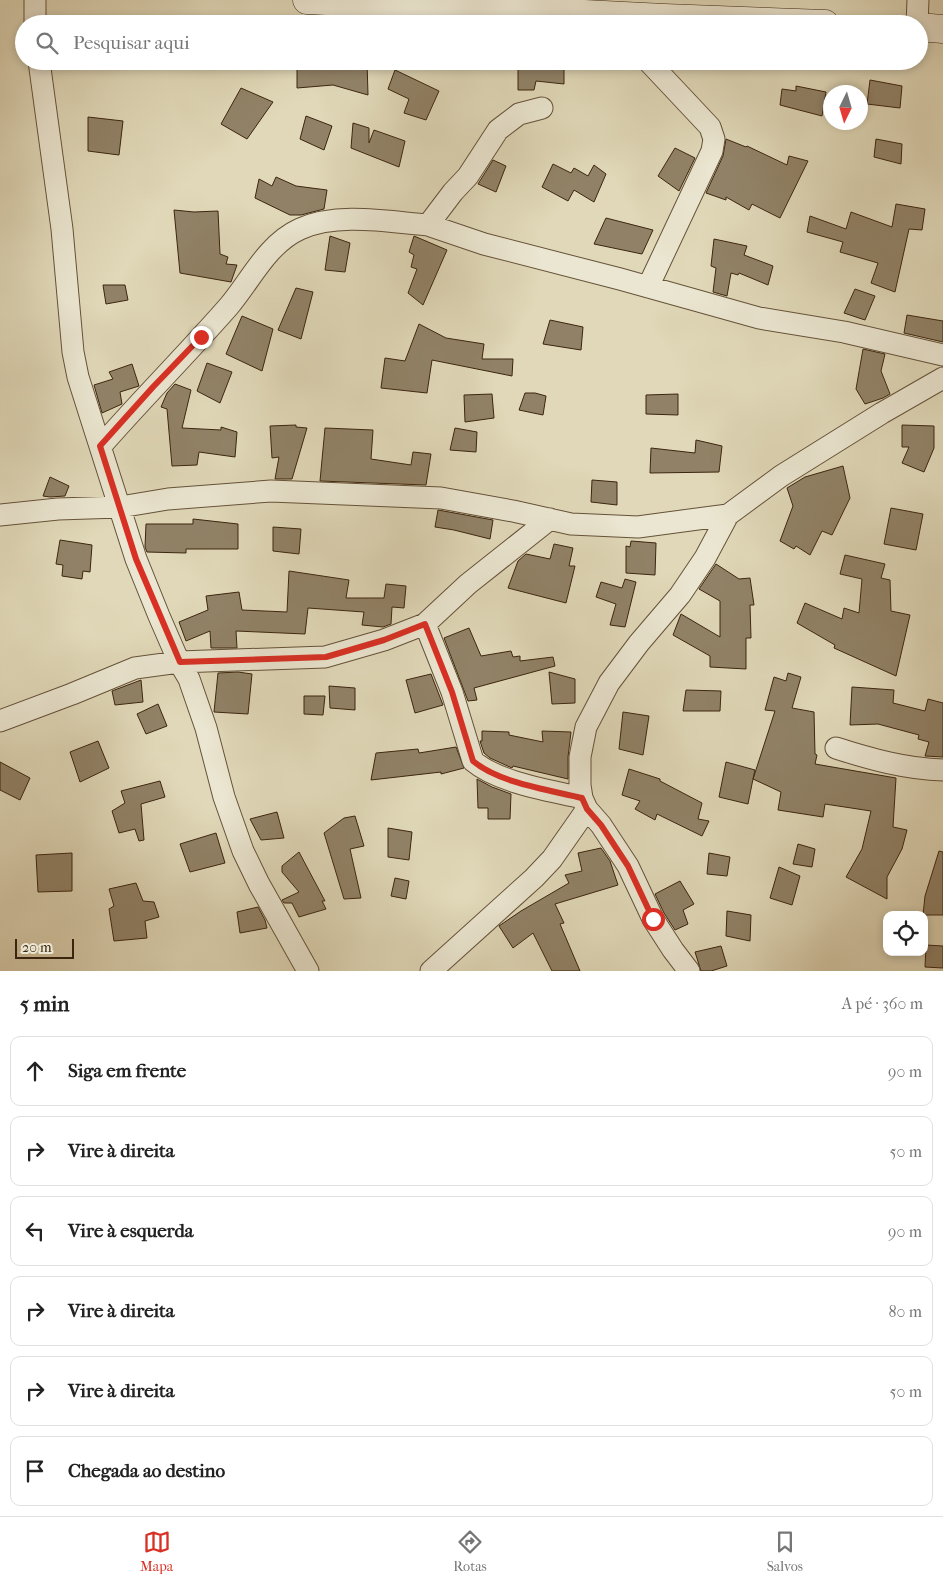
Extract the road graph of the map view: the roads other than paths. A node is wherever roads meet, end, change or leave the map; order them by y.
1 (35, 0) edge
2 (307, 0) edge
3 (918, 0) edge
4 (36, 15) edge
5 (545, 15) edge
6 (917, 15) edge
7 (928, 28) edge
8 (943, 29) edge
9 (39, 70) edge
10 (656, 70) edge
11 (542, 108) dead end
12 (428, 225) junction
13 (648, 287) junction
14 (943, 355) edge
15 (943, 378) edge
16 (100, 446) junction
17 (120, 507) junction
18 (0, 515) edge
19 (728, 515) junction
20 (550, 519) junction
21 (425, 624) junction
22 (180, 662) junction
23 (0, 721) edge
24 (836, 748) dead end
25 (943, 770) edge
26 (584, 804) junction
27 (308, 971) edge
28 (431, 971) edge
29 (689, 971) edge

1 - 4 street
2 - 5 street
3 - 6 street
7 - 8 street
9 - 16 street
10 - 13 street
11 - 12 street
12 - 13 street
12 - 16 street
13 - 14 street
15 - 19 street
16 - 17 street
17 - 18 street
17 - 20 street
17 - 22 street
19 - 20 street
19 - 26 street
20 - 21 street
21 - 22 street
21 - 26 street
22 - 23 street
22 - 27 street
24 - 25 street
26 - 28 street
26 - 29 street

